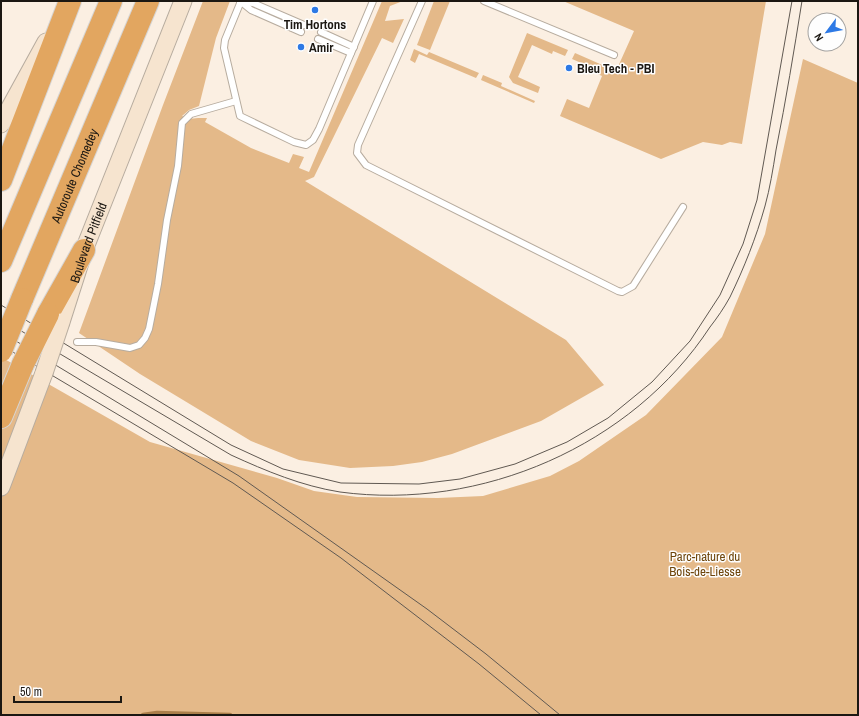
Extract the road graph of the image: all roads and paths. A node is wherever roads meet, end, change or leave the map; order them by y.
1 (69, 1) edge
2 (111, 1) edge
3 (148, 1) edge
4 (182, 1) edge
5 (240, 1) edge
6 (373, 1) edge
7 (422, 1) edge
8 (484, 1) edge
9 (304, 25) dead end
10 (301, 32) dead end
11 (321, 32) dead end
12 (318, 39) dead end
13 (353, 50) junction
14 (614, 55) dead end
15 (236, 100) junction
16 (1, 124) edge
17 (1, 180) edge
18 (683, 207) dead end
19 (84, 250) joint
20 (1, 261) edge
21 (54, 318) junction
22 (77, 342) dead end
23 (1, 351) edge
24 (1, 417) edge
25 (1, 487) edge

1 - 16 main road
1 - 17 highway
2 - 20 highway
3 - 23 highway, Autoroute Chomedey, bridge
4 - 19 main road, Boulevard Pitfield
5 - 9 lane
5 - 10 lane
5 - 15 lane
6 - 13 lane
7 - 18 lane
8 - 14 lane
11 - 13 lane
12 - 13 lane
13 - 15 lane
15 - 22 lane
19 - 21 highway
21 - 24 highway, bridge
21 - 25 main road, bridge

